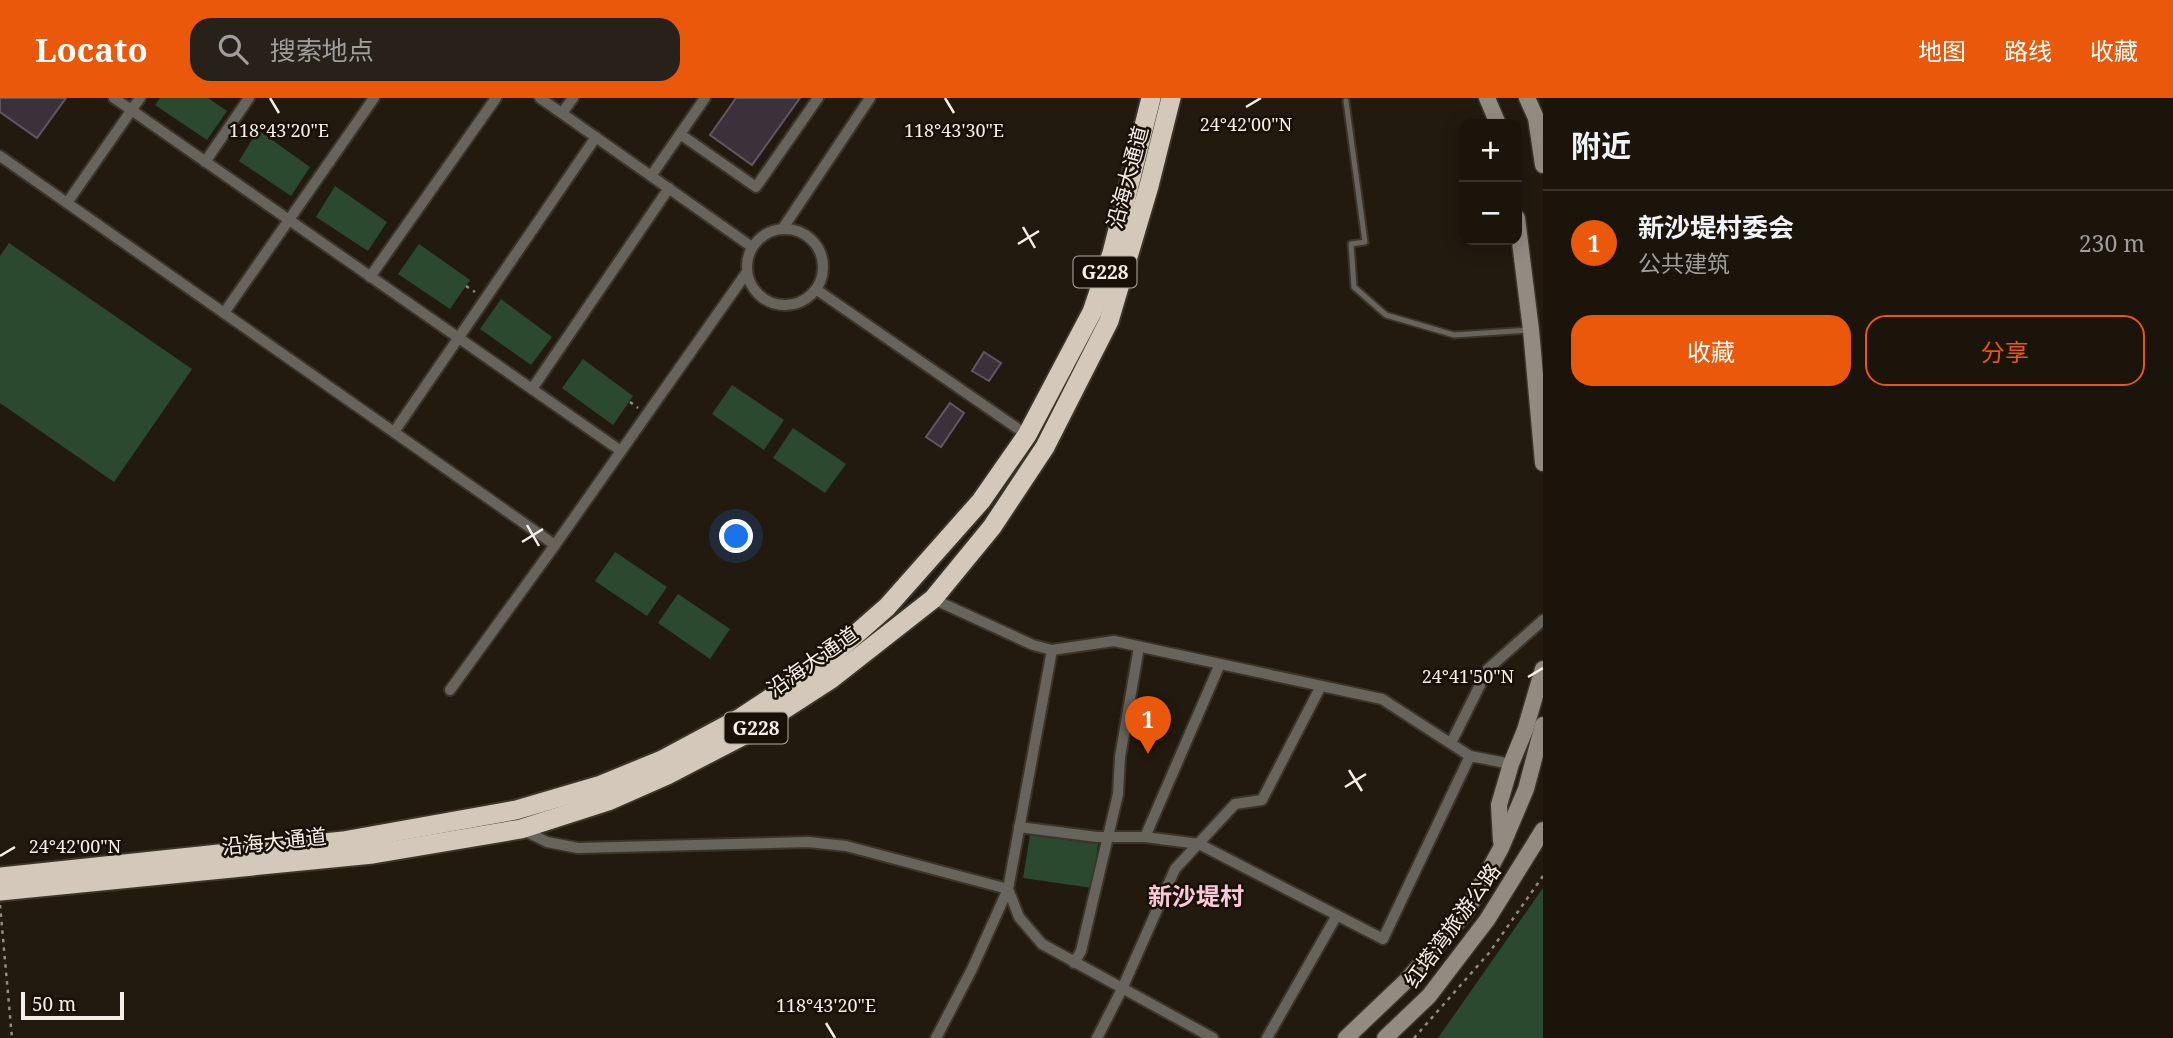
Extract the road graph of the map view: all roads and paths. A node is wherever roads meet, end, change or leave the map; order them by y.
1 (114, 98) edge
2 (139, 98) edge
3 (249, 98) edge
4 (374, 98) edge
5 (496, 98) edge
6 (540, 98) edge
7 (573, 98) edge
8 (705, 98) edge
9 (818, 98) edge
10 (870, 98) edge
11 (1151, 98) edge
12 (1171, 98) edge
13 (1488, 98) edge
14 (1527, 98) edge
15 (1346, 101) dead end
16 (131, 110) junction
17 (562, 113) junction
18 (1539, 117) edge
19 (1496, 119) edge
20 (680, 134) junction
21 (596, 137) junction
22 (0, 156) edge
23 (205, 162) junction
24 (1543, 165) edge
25 (651, 176) junction
26 (669, 188) junction
27 (67, 203) junction
28 (289, 220) junction
29 (783, 228) junction
30 (1522, 245) edge
31 (752, 247) junction
32 (747, 272) junction
33 (370, 277) junction
34 (817, 290) junction
35 (224, 313) junction
36 (1537, 329) edge
37 (458, 338) junction
38 (532, 389) junction
39 (1543, 401) edge
40 (394, 432) junction
41 (1027, 435) junction
42 (1045, 447) junction
43 (621, 451) junction
44 (1543, 463) edge
45 (555, 545) junction
46 (933, 599) junction
47 (1543, 620) edge
48 (861, 643) junction
49 (1139, 647) junction
50 (1052, 650) junction
51 (1220, 664) junction
52 (1543, 669) edge
53 (1321, 686) junction
54 (450, 690) dead end
55 (1543, 725) edge
56 (1451, 743) junction
57 (1470, 756) junction
58 (1511, 764) junction
59 (1019, 827) junction
60 (521, 829) junction
61 (1543, 830) edge
62 (1108, 837) junction
63 (1145, 837) junction
64 (1199, 844) junction
65 (1501, 848) junction
66 (1543, 876) edge
67 (0, 877) edge
68 (1008, 889) junction
69 (0, 891) edge
70 (0, 904) edge
71 (1337, 915) junction
72 (1074, 963) junction
73 (1122, 989) junction
74 (12, 1038) edge
75 (936, 1038) edge
76 (1097, 1038) edge
77 (1213, 1038) edge
78 (1267, 1038) edge
79 (1346, 1038) edge
80 (1385, 1038) edge
81 (1414, 1038) edge

1 - 16 street
2 - 16 street
3 - 23 street
4 - 28 street
5 - 33 street
6 - 17 street
7 - 17 street
8 - 20 street
9 - 20 street
10 - 29 street
11 - 41 highway, 沿海大通道 / G228
12 - 42 highway, 沿海大通道 / G228
13 - 19 main road
14 - 18 main road
15 - 36 lane
16 - 23 street
16 - 27 street
17 - 21 street
18 - 24 main road
20 - 25 street
21 - 25 street
21 - 37 street
22 - 27 street
23 - 28 street
25 - 26 street
26 - 31 street
26 - 38 street
27 - 35 street
28 - 33 street
28 - 35 street
29 - 31 street
29 - 34 street
30 - 36 main road
31 - 32 street
32 - 34 street
32 - 43 street
33 - 37 street
34 - 41 street
35 - 40 street
36 - 39 main road
36 - 44 main road
37 - 38 street
37 - 40 street
38 - 43 street
40 - 45 street
41 - 42 highway
41 - 48 highway, 沿海大通道 / G228
42 - 46 highway, 沿海大通道 / G228
43 - 45 street
45 - 54 street
46 - 48 highway, 沿海大通道 / G228
46 - 50 street
47 - 56 street
48 - 60 highway, 沿海大通道 / G228
48 - 67 highway, 沿海大通道 / G228
49 - 50 street
49 - 51 street
49 - 62 street
50 - 59 street
51 - 53 street
51 - 63 street
52 - 58 main road
53 - 56 street
53 - 64 street
55 - 65 main road
56 - 57 street
57 - 58 street
57 - 71 street
58 - 65 main road
59 - 62 street
59 - 68 street
60 - 68 street
60 - 69 highway, 沿海大通道 / G228
61 - 80 main road, 红塔湾旅游公路
62 - 63 street
62 - 72 street
63 - 64 street
64 - 71 street
64 - 73 street
65 - 79 main road
66 - 81 path
68 - 72 street
68 - 75 street
70 - 74 path
71 - 78 street
72 - 73 street
73 - 76 street
73 - 77 street

